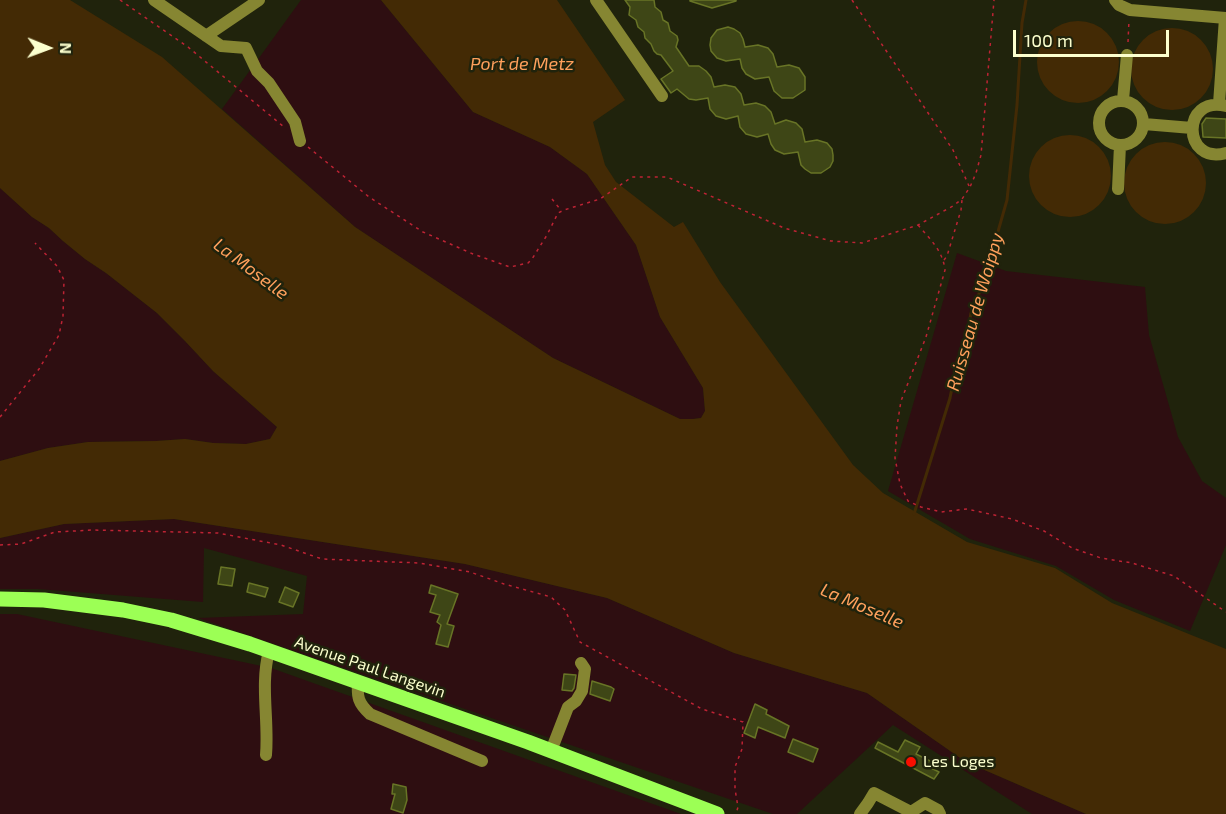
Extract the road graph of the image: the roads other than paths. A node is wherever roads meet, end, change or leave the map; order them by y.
1 (154, 0) edge
2 (259, 0) edge
3 (596, 0) edge
4 (1115, 0) edge
5 (1225, 18) edge
6 (206, 36) junction
7 (1127, 55) road end
8 (662, 96) dead end
9 (1123, 100) junction
10 (1223, 105) edge
11 (1144, 124) junction
12 (1192, 128) junction
13 (300, 141) road end
14 (1120, 145) junction
15 (1226, 153) edge
16 (1118, 189) dead end
17 (0, 599) edge
18 (269, 651) junction
19 (581, 663) dead end
20 (358, 682) junction
21 (551, 751) junction
22 (266, 755) dead end
23 (482, 761) dead end
24 (717, 814) edge
25 (860, 814) edge
26 (940, 814) edge

1 - 6 street
2 - 6 street
3 - 8 street
4 - 5 street
5 - 10 street
6 - 13 street
7 - 9 street
9 - 11 street
9 - 14 street
10 - 12 street
11 - 12 street
11 - 14 street
12 - 15 street
14 - 16 street
17 - 18 main road, Avenue Paul Langevin
18 - 20 main road, Avenue Paul Langevin
18 - 22 street
19 - 21 street
20 - 21 main road, Avenue Paul Langevin
20 - 23 street
21 - 24 main road, Avenue Paul Langevin
25 - 26 street

